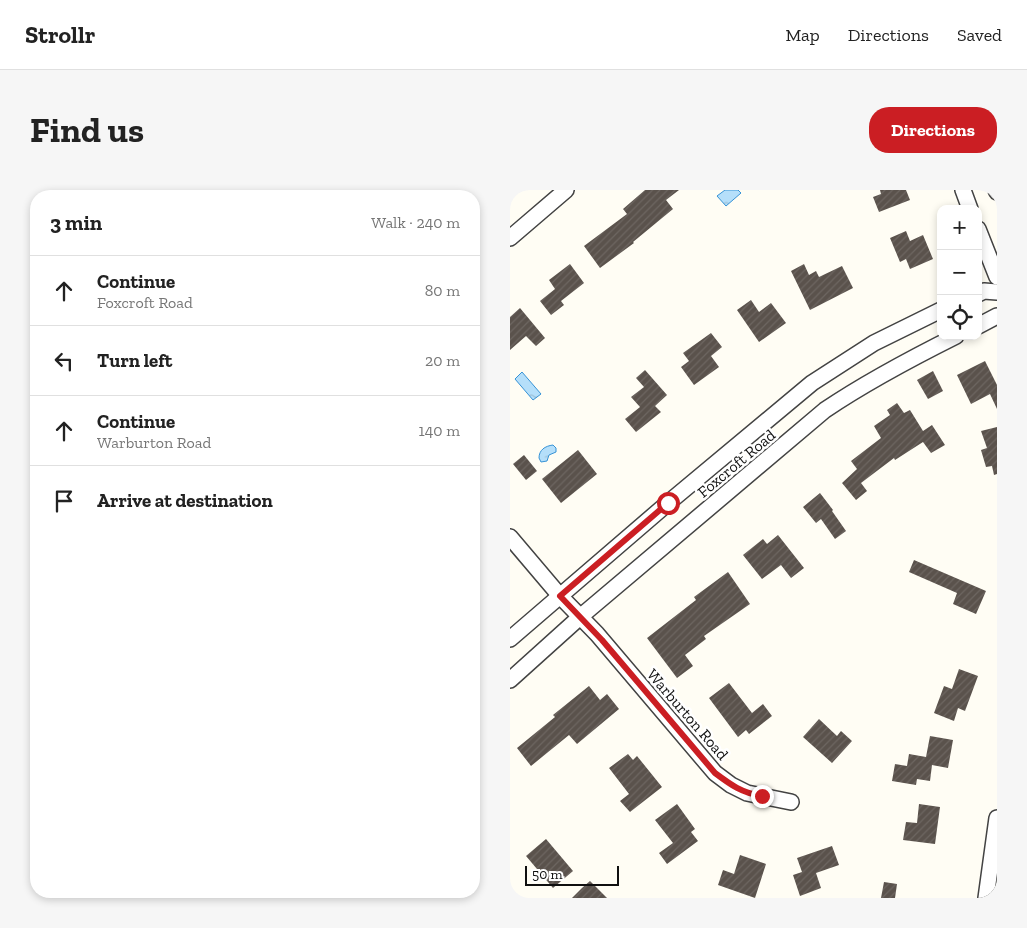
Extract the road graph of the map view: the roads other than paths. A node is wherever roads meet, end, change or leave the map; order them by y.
1 (566, 190) edge
2 (963, 190) edge
3 (969, 205) edge
4 (510, 238) edge
5 (982, 239) edge
6 (997, 277) edge
7 (982, 292) edge
8 (997, 292) edge
9 (937, 312) edge
10 (997, 316) edge
11 (982, 324) edge
12 (948, 340) edge
13 (510, 537) edge
14 (560, 596) junction
15 (580, 617) junction
16 (510, 639) edge
17 (510, 680) edge
18 (790, 802) dead end
19 (997, 818) edge
20 (986, 898) edge

1 - 4 street
2 - 3 street
5 - 6 street
7 - 8 street
9 - 14 street, Foxcroft Road
10 - 11 street
12 - 15 street, Foxcroft Road
13 - 14 street
14 - 15 street, Warburton Road
14 - 16 street, Foxcroft Road
15 - 17 street, Foxcroft Road
15 - 18 street, Warburton Road
19 - 20 street

